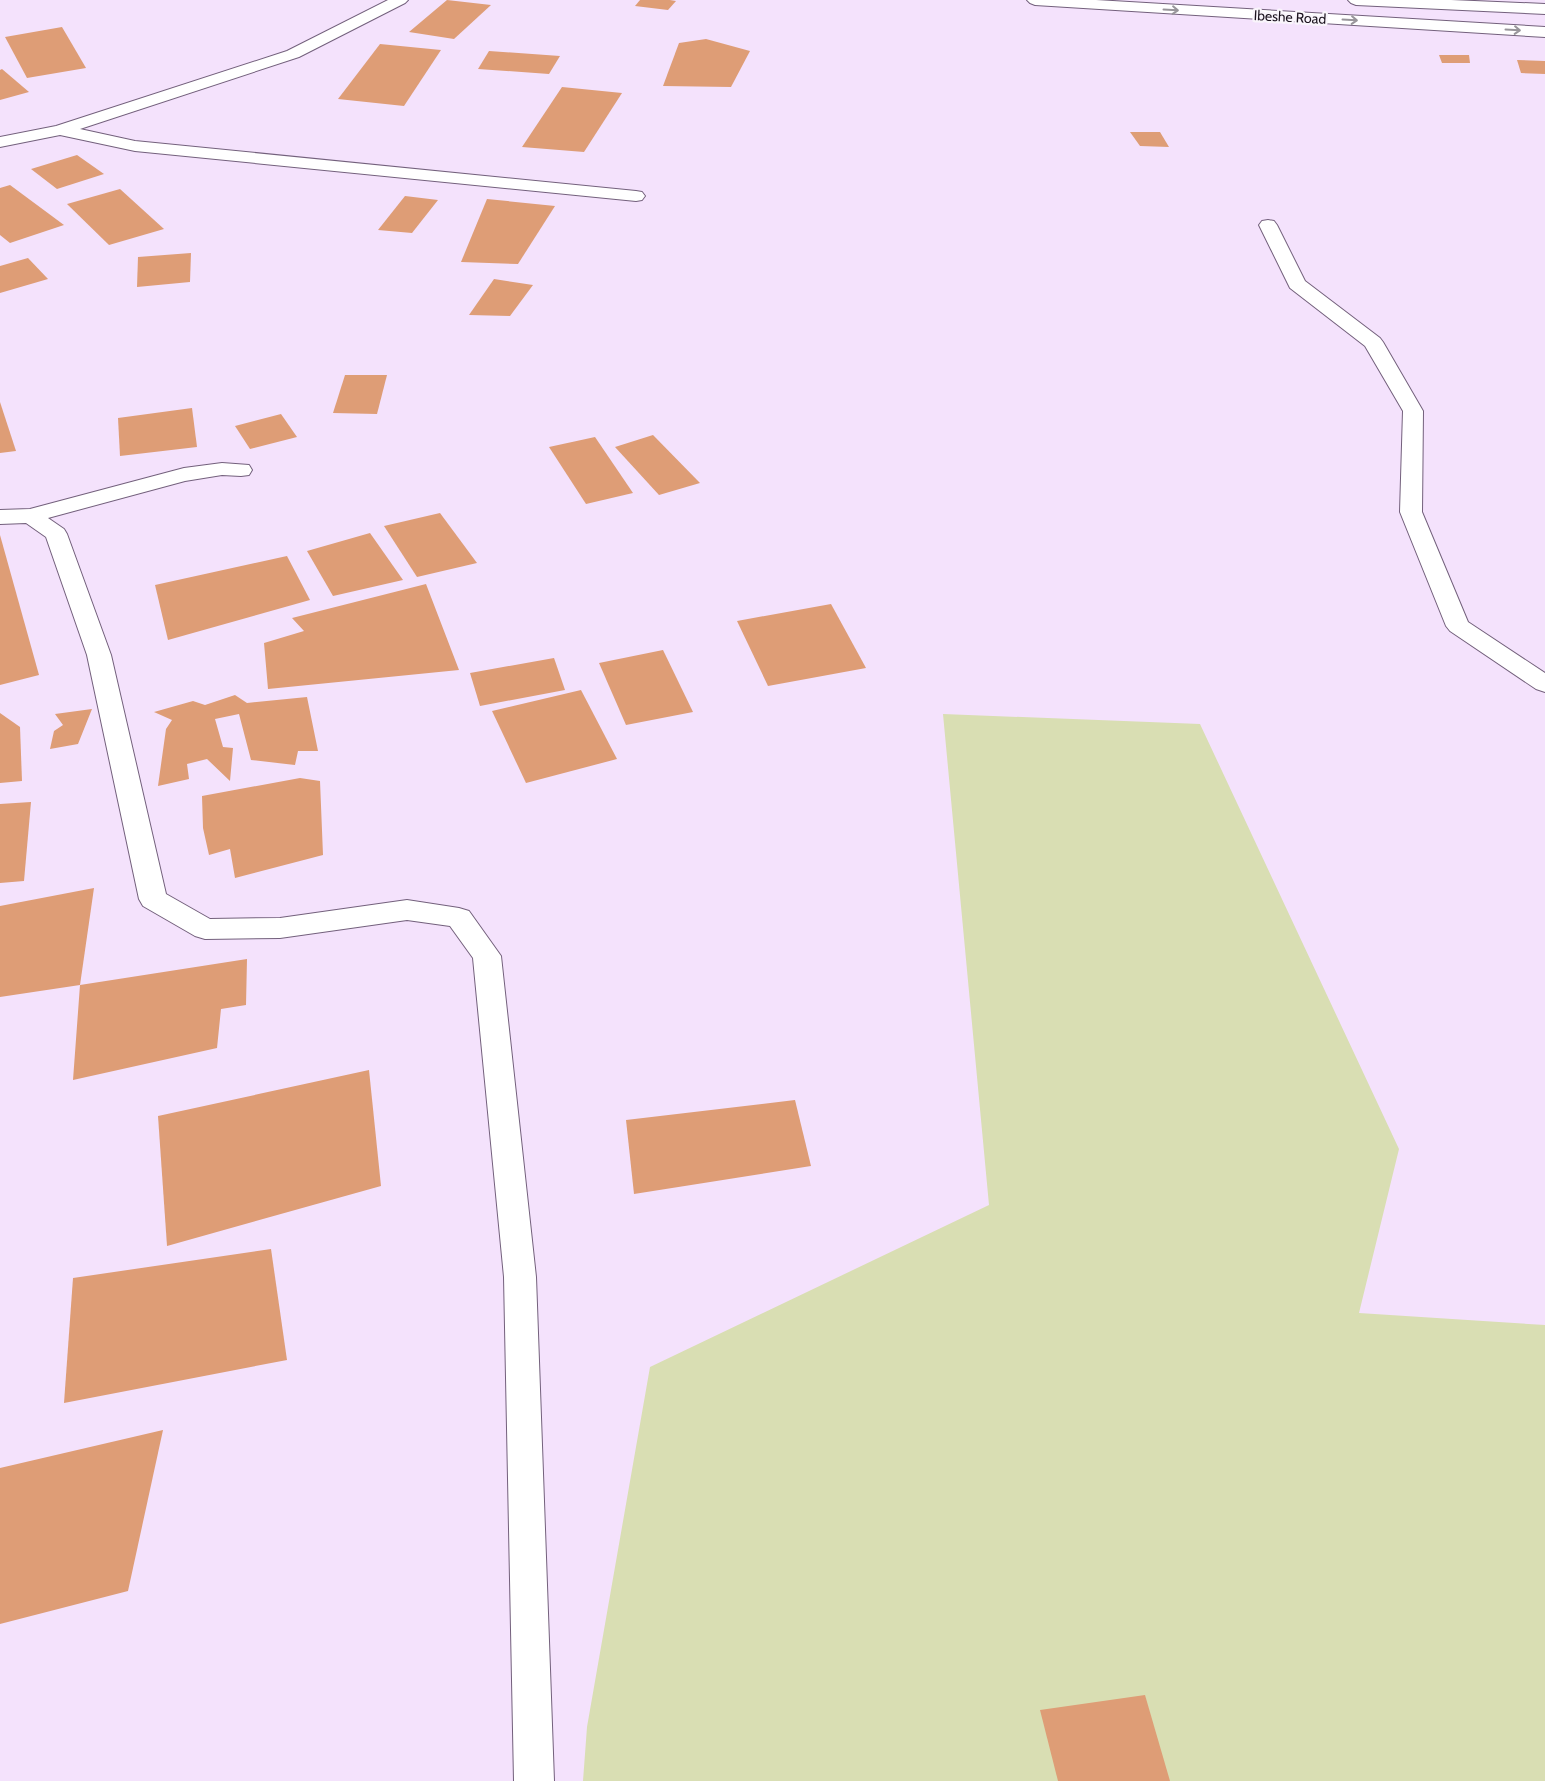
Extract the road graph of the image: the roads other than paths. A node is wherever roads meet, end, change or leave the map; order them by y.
1 (400, 0) edge
2 (1035, 0) edge
3 (1356, 0) edge
4 (1545, 9) edge
5 (1545, 32) edge
6 (60, 130) junction
7 (0, 142) edge
8 (636, 196) dead end
9 (1268, 225) dead end
10 (241, 470) dead end
11 (31, 516) junction
12 (0, 517) edge
13 (1545, 684) edge
14 (534, 1781) edge

1 - 6 street
2 -> 5 street, Ibeshe Road
3 - 4 street
6 - 7 street
6 - 8 street
9 - 13 street
10 - 11 street
11 - 12 street
11 - 14 street

